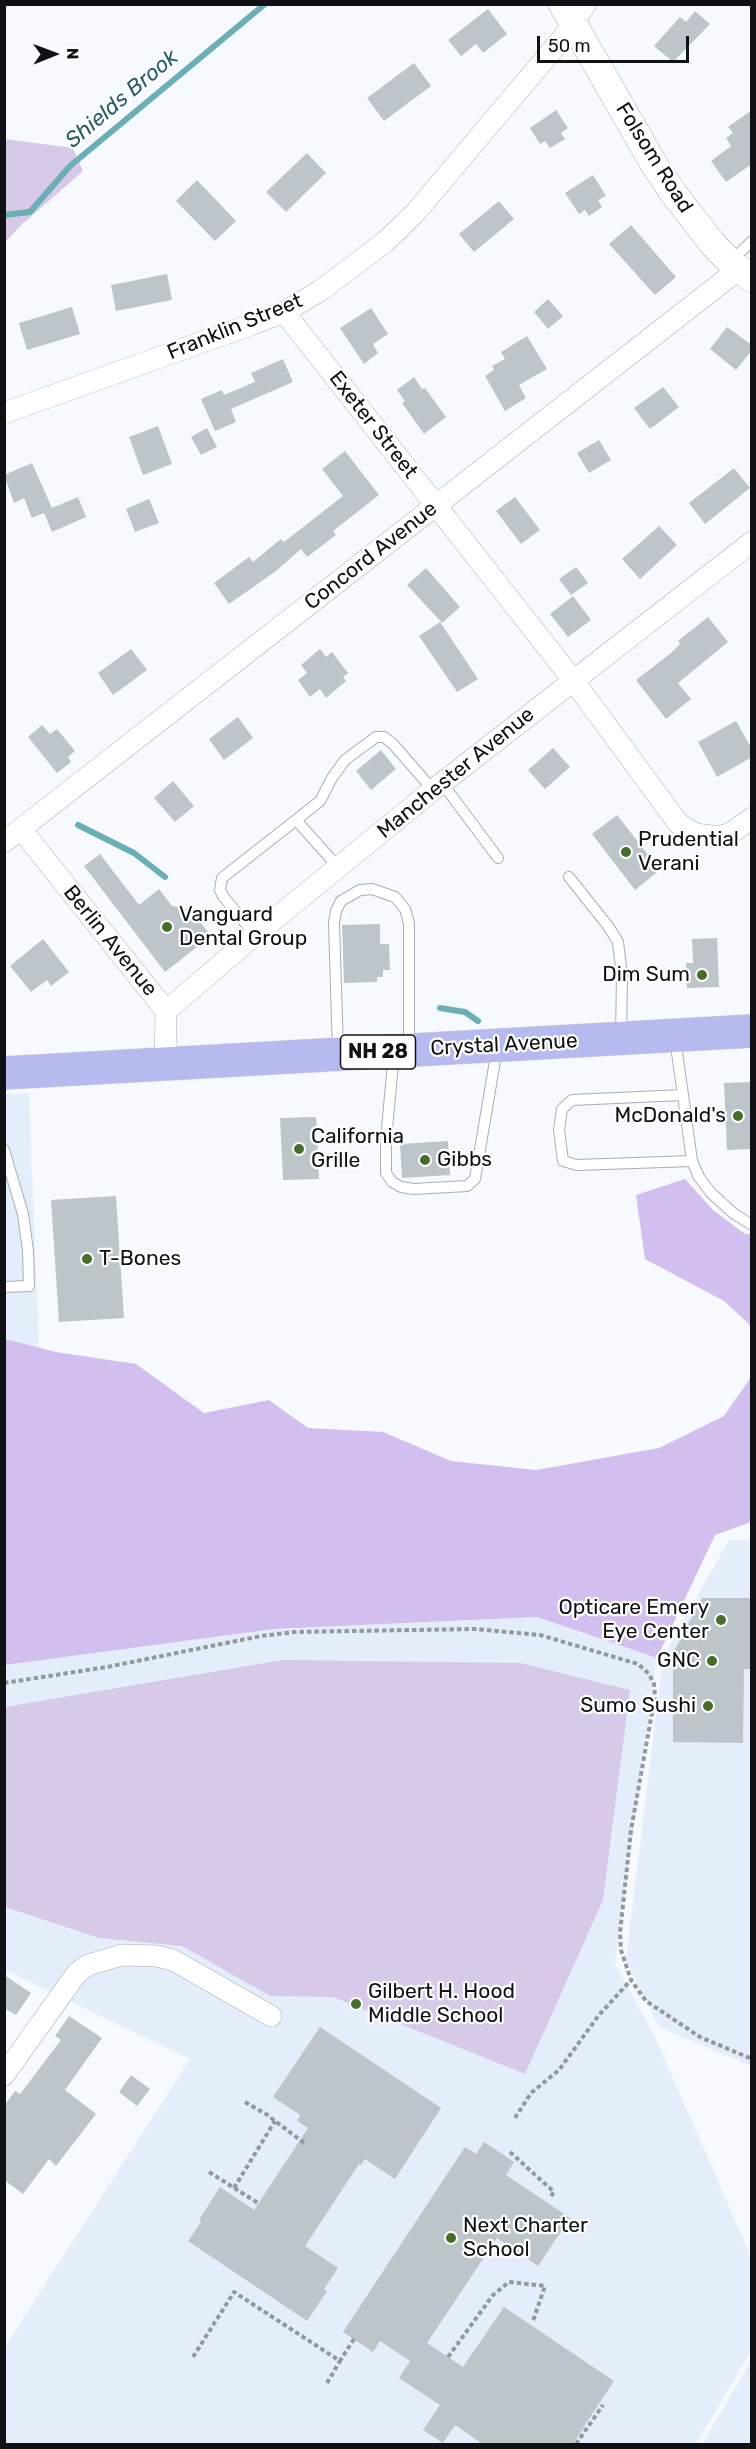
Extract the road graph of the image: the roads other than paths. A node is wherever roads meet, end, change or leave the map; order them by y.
1 (574, 11) edge
2 (752, 241) edge
3 (740, 270) edge
4 (284, 312) junction
5 (4, 413) edge
6 (436, 505) junction
7 (752, 542) edge
8 (573, 680) junction
9 (438, 787) junction
10 (752, 818) edge
11 (296, 820) junction
12 (13, 835) edge
13 (498, 858) dead end
14 (339, 868) junction
15 (568, 877) dead end
16 (255, 934) junction
17 (166, 1011) junction
18 (752, 1032) edge
19 (674, 1035) junction
20 (621, 1039) junction
21 (498, 1046) junction
22 (402, 1051) junction
23 (338, 1054) junction
24 (165, 1064) junction
25 (4, 1072) edge
26 (683, 1095) junction
27 (4, 1150) edge
28 (692, 1161) junction
29 (752, 1225) edge
30 (4, 1287) edge
31 (271, 2016) dead end
32 (8, 2064) edge

1 - 3 street, Folsom Road
1 - 4 street, Franklin Street
2 - 3 lane
3 - 6 street, Concord Avenue
4 - 5 street, Franklin Street
4 - 6 street, Exeter Street
6 - 8 street, Exeter Street
6 - 12 street, Concord Avenue
7 - 8 street, Manchester Avenue
8 - 9 street, Manchester Avenue
8 - 10 street, Exeter Street
9 - 11 lane
9 - 13 lane
9 - 14 street, Manchester Avenue
11 - 14 lane
11 - 16 lane
12 - 17 street, Berlin Avenue
14 - 16 street, Manchester Avenue
15 - 20 lane
16 - 17 street, Manchester Avenue
17 - 24 street, Berlin Avenue
18 - 19 main road, Crystal Avenue / NH 28
19 - 20 main road, Crystal Avenue / NH 28
19 - 26 lane
20 - 21 main road, Crystal Avenue / NH 28
21 - 22 main road, Crystal Avenue / NH 28
21 - 22 lane
22 - 23 main road, Crystal Avenue / NH 28
22 - 23 lane
23 - 24 main road, Crystal Avenue / NH 28
24 - 25 main road, Crystal Avenue / NH 28
26 - 28 lane
26 - 28 lane
27 - 30 lane
28 - 29 lane
31 - 32 street

